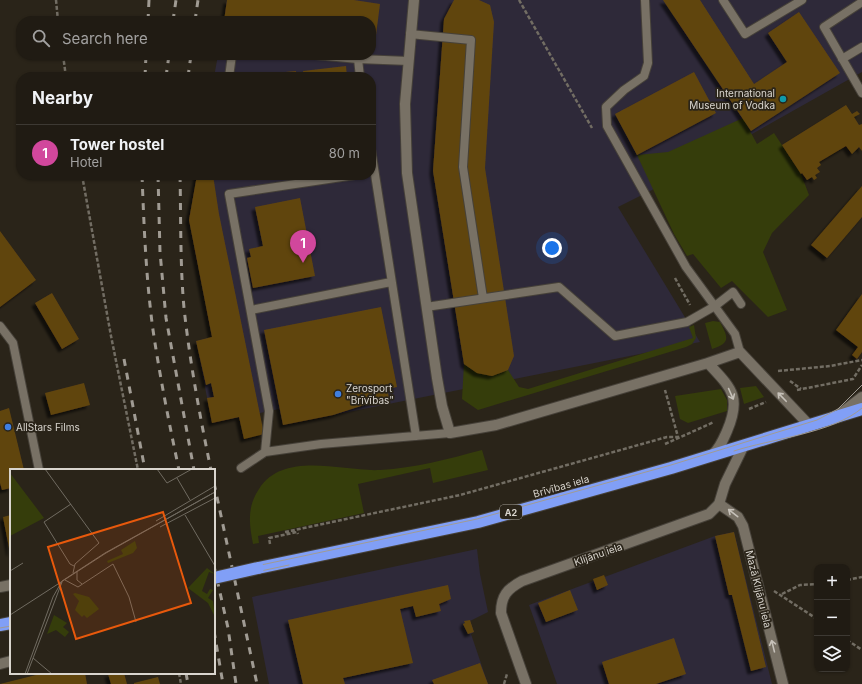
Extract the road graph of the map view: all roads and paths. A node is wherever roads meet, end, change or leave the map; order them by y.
1 (56, 0) edge
2 (414, 0) edge
3 (645, 0) edge
4 (723, 0) edge
5 (802, 0) edge
6 (862, 2) edge
7 (58, 16) edge
8 (410, 34) junction
9 (862, 47) edge
10 (842, 59) junction
11 (63, 60) edge
12 (231, 60) edge
13 (358, 60) edge
14 (376, 60) edge
15 (409, 61) junction
16 (65, 72) edge
17 (229, 72) edge
18 (359, 72) edge
19 (862, 93) edge
20 (83, 180) edge
21 (322, 180) edge
22 (374, 180) edge
23 (391, 282) junction
24 (483, 298) junction
25 (741, 304) dead end
26 (715, 306) junction
27 (426, 307) junction
28 (251, 310) junction
29 (0, 326) edge
30 (740, 352) junction
31 (862, 360) edge
32 (708, 363) junction
33 (862, 366) edge
34 (772, 369) dead end
35 (776, 371) junction
36 (781, 374) dead end
37 (662, 376) junction
38 (785, 378) dead end
39 (801, 390) junction
40 (780, 396) junction
41 (862, 396) edge
42 (862, 409) edge
43 (734, 415) junction
44 (832, 419) junction
45 (809, 425) junction
46 (450, 433) junction
47 (416, 436) junction
48 (678, 437) junction
49 (665, 444) dead end
50 (744, 445) junction
51 (265, 452) junction
52 (713, 454) junction
53 (241, 468) dead end
54 (39, 469) edge
55 (138, 469) edge
56 (719, 504) junction
57 (285, 532) dead end
58 (298, 534) dead end
59 (270, 544) dead end
60 (862, 577) edge
61 (215, 578) edge
62 (850, 579) edge
63 (814, 584) edge
64 (10, 585) edge
65 (0, 587) edge
66 (814, 617) edge
67 (10, 623) edge
68 (0, 625) edge
69 (850, 642) edge
70 (862, 650) edge
71 (10, 662) edge
72 (0, 664) edge
73 (179, 674) edge
74 (181, 684) edge
75 (526, 684) edge
76 (783, 684) edge

1 - 7 path
2 - 8 street
3 - 26 lane
4 - 5 lane
6 - 10 lane
8 - 15 street
8 - 24 lane
9 - 10 lane
10 - 19 lane
11 - 16 path
12 - 17 lane
13 - 18 lane
14 - 15 lane
15 - 27 street
20 - 55 path
21 - 28 lane
22 - 23 lane
23 - 28 lane
23 - 47 lane
24 - 26 lane
24 - 27 lane
25 - 26 lane
26 - 30 lane
27 - 46 street
28 - 51 lane
29 - 54 lane
30 - 32 street
30 - 40 street
31 - 35 path
32 - 37 street
32 -> 43 street
33 - 39 path
34 - 35 path
35 - 36 path
37 - 46 street
37 - 48 path
38 - 39 path
39 - 40 path
40 - 43 path
45 -> 40 street
41 - 44 street
42 - 44 highway, Brīvības iela / A2
43 - 48 path
43 - 52 street
44 - 45 highway, Brīvības iela / A2
45 - 50 highway, Brīvības iela / A2
46 - 47 lane
47 - 51 lane
48 - 49 path
48 - 57 path
50 - 52 highway, Brīvības iela / A2
50 - 56 street
51 - 53 lane
52 - 61 highway, Brīvības iela / A2, bridge
56 - 75 street, Klijānu iela
76 -> 56 street, Mazā Klijānu iela
58 - 59 path
60 - 62 path
63 - 66 path
64 - 65 street
67 - 68 highway
69 - 70 path
71 - 72 street
73 - 74 path

